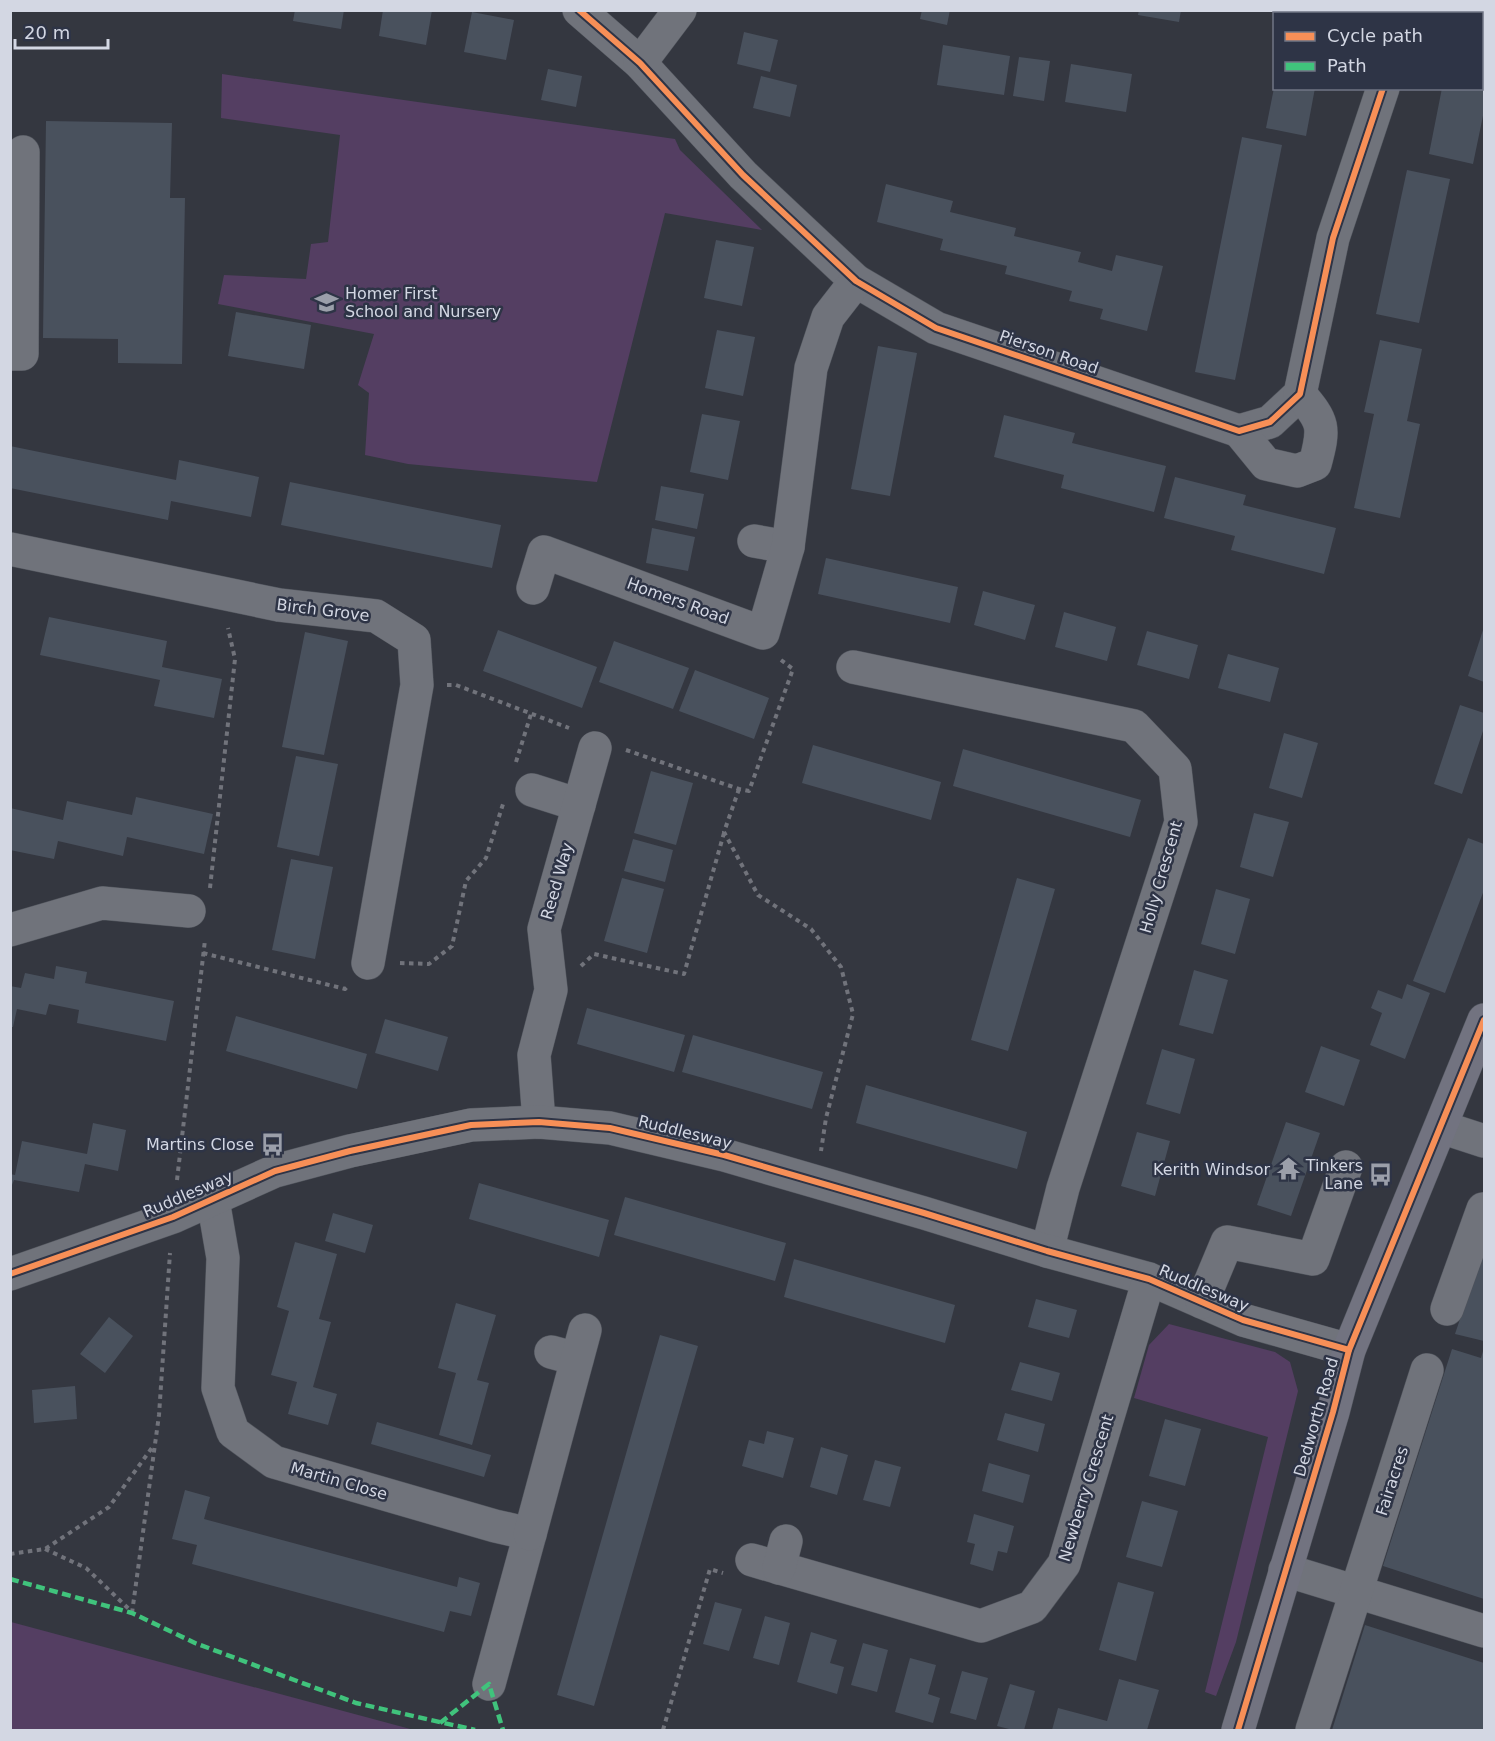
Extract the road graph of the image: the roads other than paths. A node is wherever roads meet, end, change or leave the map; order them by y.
1 (579, 10) edge
2 (680, 10) edge
3 (640, 63) junction
4 (1382, 90) edge
5 (23, 152) dead end
6 (856, 281) junction
7 (10, 354) edge
8 (1300, 394) junction
9 (1239, 431) junction
10 (754, 541) dead end
11 (788, 547) junction
12 (10, 549) edge
13 (532, 588) dead end
14 (870, 679) dead end
15 (598, 744) road end
16 (518, 784) road end
17 (579, 805) junction
18 (174, 917) dead end
19 (10, 930) edge
20 (368, 963) road end
21 (1485, 1020) edge
22 (539, 1122) junction
23 (1441, 1127) junction
24 (1485, 1141) edge
25 (1346, 1167) dead end
26 (213, 1200) junction
27 (1485, 1210) edge
28 (1047, 1251) junction
29 (10, 1274) edge
30 (1149, 1279) junction
31 (1202, 1302) junction
32 (1447, 1309) dead end
33 (571, 1347) dead end
34 (1349, 1350) junction
35 (1427, 1370) dead end
36 (530, 1534) junction
37 (772, 1556) road end
38 (1285, 1570) junction
39 (1357, 1592) junction
40 (1485, 1631) edge
41 (489, 1684) dead end
42 (1238, 1731) edge
43 (1312, 1731) edge

1 - 3 street, Pierson Road
2 - 3 street
3 - 6 street, Pierson Road
4 - 8 street
5 - 7 street
6 - 9 street, Pierson Road
6 - 11 street
8 - 9 street
8 - 9 street
10 - 11 street
11 - 13 street, Homers Road
12 - 20 street, Birch Grove
14 - 28 street, Holly Crescent
15 - 17 street, Reed Way
16 - 17 street
17 - 22 street, Reed Way
18 - 19 street
21 - 23 main road, Dedworth Road
22 - 26 street, Ruddlesway
22 - 28 street, Ruddlesway
23 - 24 street
23 - 34 main road, Dedworth Road
25 - 31 street
26 - 29 street, Ruddlesway
26 - 36 street, Martin Close
27 - 32 street
28 - 30 street, Ruddlesway
30 - 31 street, Ruddlesway
30 - 37 street, Newberry Crescent
31 - 34 street, Ruddlesway
33 - 36 street
34 - 38 main road, Dedworth Road
35 - 39 street, Fairacres
36 - 41 street
38 - 39 street
38 - 42 main road, Dedworth Road
39 - 40 street
39 - 43 street, Fairacres

